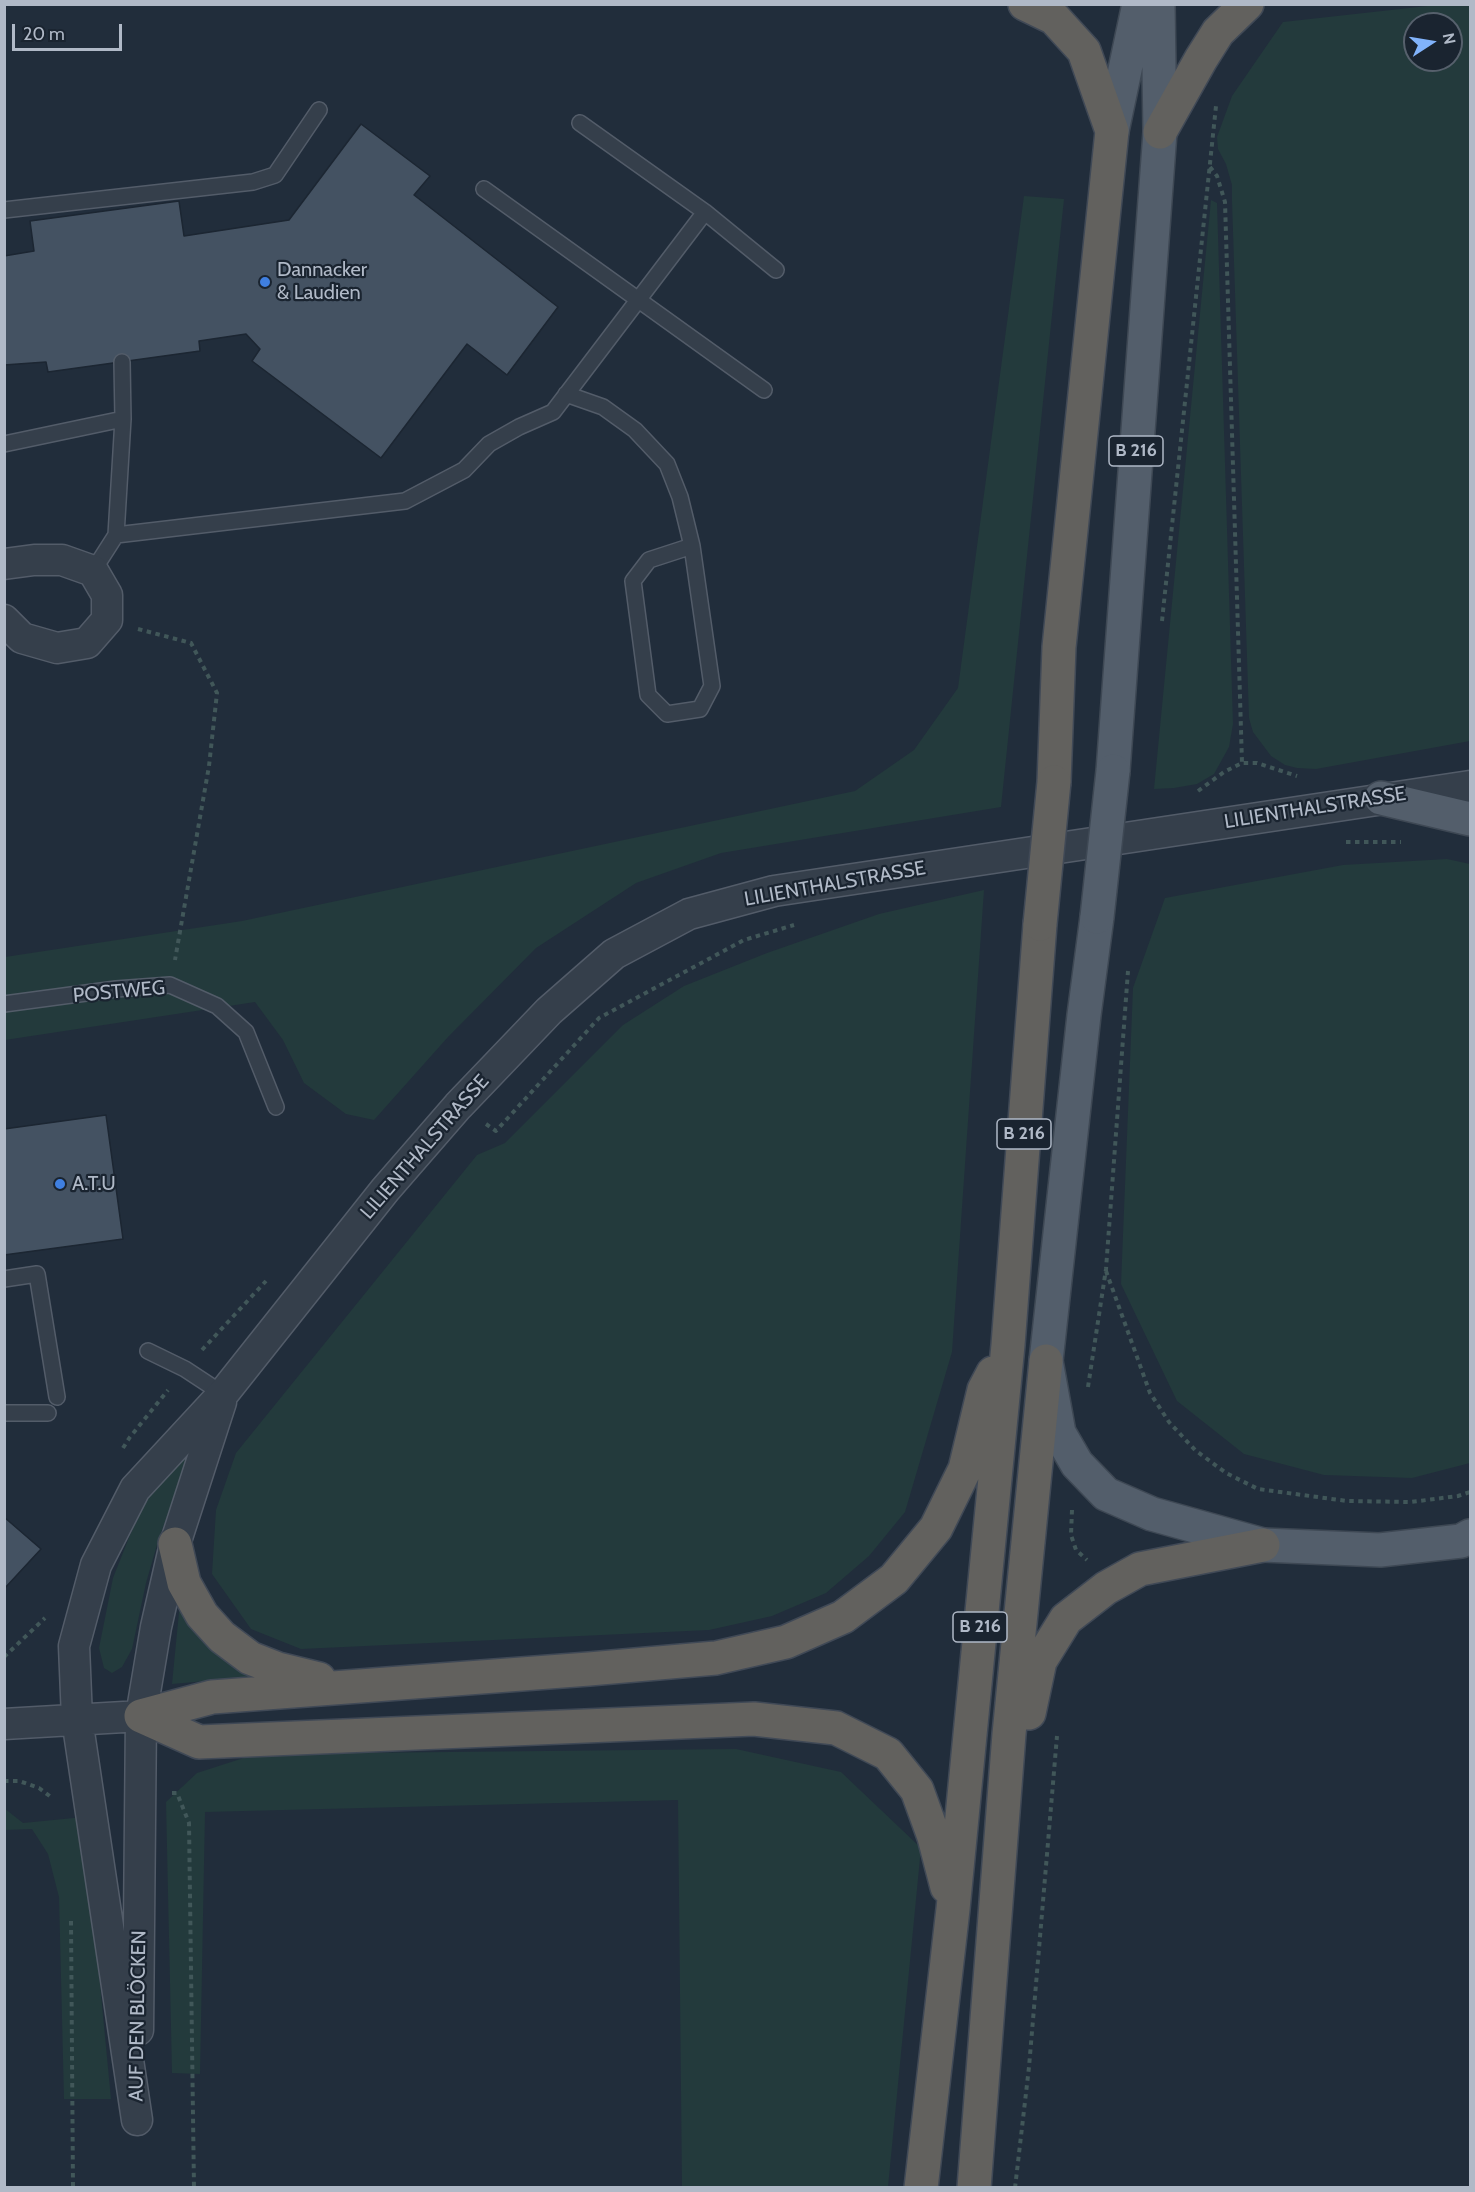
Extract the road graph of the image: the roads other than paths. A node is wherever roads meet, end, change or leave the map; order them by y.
1 (1025, 4) edge
2 (1138, 4) edge
3 (1158, 4) edge
4 (1247, 4) edge
5 (319, 110) dead end
6 (580, 123) dead end
7 (1112, 130) junction
8 (1160, 132) junction
9 (484, 189) dead end
10 (4, 210) edge
11 (705, 212) junction
12 (776, 270) dead end
13 (639, 299) junction
14 (122, 362) dead end
15 (764, 390) dead end
16 (566, 394) junction
17 (123, 419) junction
18 (4, 444) edge
19 (116, 535) junction
20 (692, 546) junction
21 (4, 564) edge
22 (93, 571) junction
23 (4, 620) edge
24 (1470, 786) edge
25 (1381, 798) junction
26 (1470, 819) edge
27 (4, 1004) edge
28 (276, 1107) dead end
29 (4, 1279) edge
30 (1008, 1345) junction
31 (148, 1351) dead end
32 (1046, 1361) junction
33 (223, 1394) junction
34 (57, 1397) dead end
35 (4, 1413) edge
36 (48, 1413) dead end
37 (1470, 1536) edge
38 (175, 1544) junction
39 (1263, 1545) junction
40 (338, 1687) junction
41 (141, 1716) junction
42 (77, 1719) junction
43 (4, 1724) edge
44 (1005, 1779) junction
45 (953, 1909) junction
46 (921, 2187) edge
47 (974, 2187) edge

1 - 7 highway
2 - 7 main road, B 216
3 - 8 main road, B 216
4 - 8 highway
5 - 10 lane
6 - 11 lane
7 - 30 highway, B 216, bridge
8 - 32 main road, B 216, bridge
9 - 13 lane
11 - 12 lane
11 - 13 lane
13 - 15 lane
13 - 16 lane
14 - 17 lane
16 - 19 lane
16 - 20 lane
17 - 18 lane
17 - 19 lane
19 - 22 lane
20 - 20 lane
21 - 22 street
22 - 23 street
24 - 25 street, LILIENTHALSTRASSE
25 - 26 main road
25 - 33 street, LILIENTHALSTRASSE
27 - 28 lane, POSTWEG
29 - 34 lane
30 - 40 highway
30 - 45 highway, B 216
31 - 33 lane
32 - 39 main road
32 - 44 highway, B 216
33 - 38 street, LILIENTHALSTRASSE
33 - 42 street, LILIENTHALSTRASSE
35 - 36 lane
37 - 39 main road
38 - 40 highway
38 - 41 street, LILIENTHALSTRASSE
39 - 44 highway
40 - 41 highway
41 - 42 street
41 - 42 street, AUF DEN BLÖCKEN
41 - 45 highway
42 - 43 street
44 - 47 highway, B 216
45 - 46 highway, B 216

